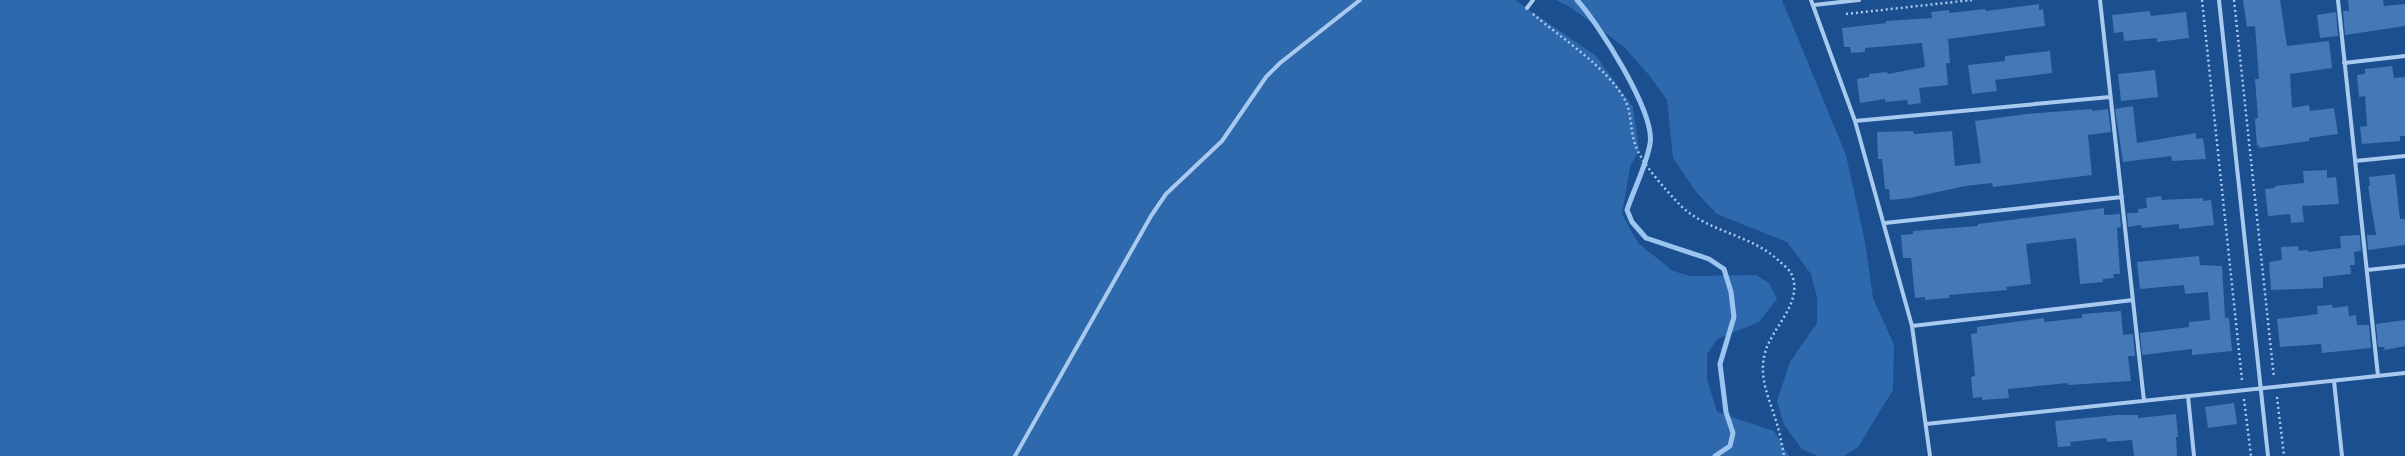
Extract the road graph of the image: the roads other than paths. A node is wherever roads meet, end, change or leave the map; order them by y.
1 (1360, 0) edge
2 (1533, 0) edge
3 (1811, 0) edge
4 (1859, 0) edge
5 (2100, 0) edge
6 (2219, 0) edge
7 (2338, 0) edge
8 (1814, 5) junction
9 (1527, 8) road end
10 (2405, 56) edge
11 (2344, 63) junction
12 (2110, 98) junction
13 (1855, 121) junction
14 (2405, 156) edge
15 (2355, 161) junction
16 (2122, 198) junction
17 (1885, 223) junction
18 (2405, 266) edge
19 (2367, 270) junction
20 (2133, 300) junction
21 (1912, 326) junction
22 (2405, 373) edge
23 (2378, 376) junction
24 (2334, 381) junction
25 (2259, 389) junction
26 (2188, 396) junction
27 (2144, 401) junction
28 (1926, 424) junction
29 (1015, 456) edge
30 (1930, 456) edge
31 (2194, 456) edge
32 (2268, 456) edge
33 (2342, 456) edge

1 - 29 street
2 - 9 street
3 - 8 street
4 - 8 street
5 - 12 street
6 - 25 street
7 - 11 street
8 - 13 street
10 - 11 street
11 - 15 street
12 - 13 street
12 - 16 street
13 - 17 street
14 - 15 street
15 - 19 street
16 - 17 street
16 - 20 street
17 - 21 street
18 - 19 street
19 - 23 street
20 - 21 street
20 - 27 street
21 - 28 street
22 - 23 street
23 - 24 street
24 - 25 street
24 - 33 street
25 - 26 street
25 - 32 street
26 - 27 street
26 - 31 street
27 - 28 street
28 - 30 street

